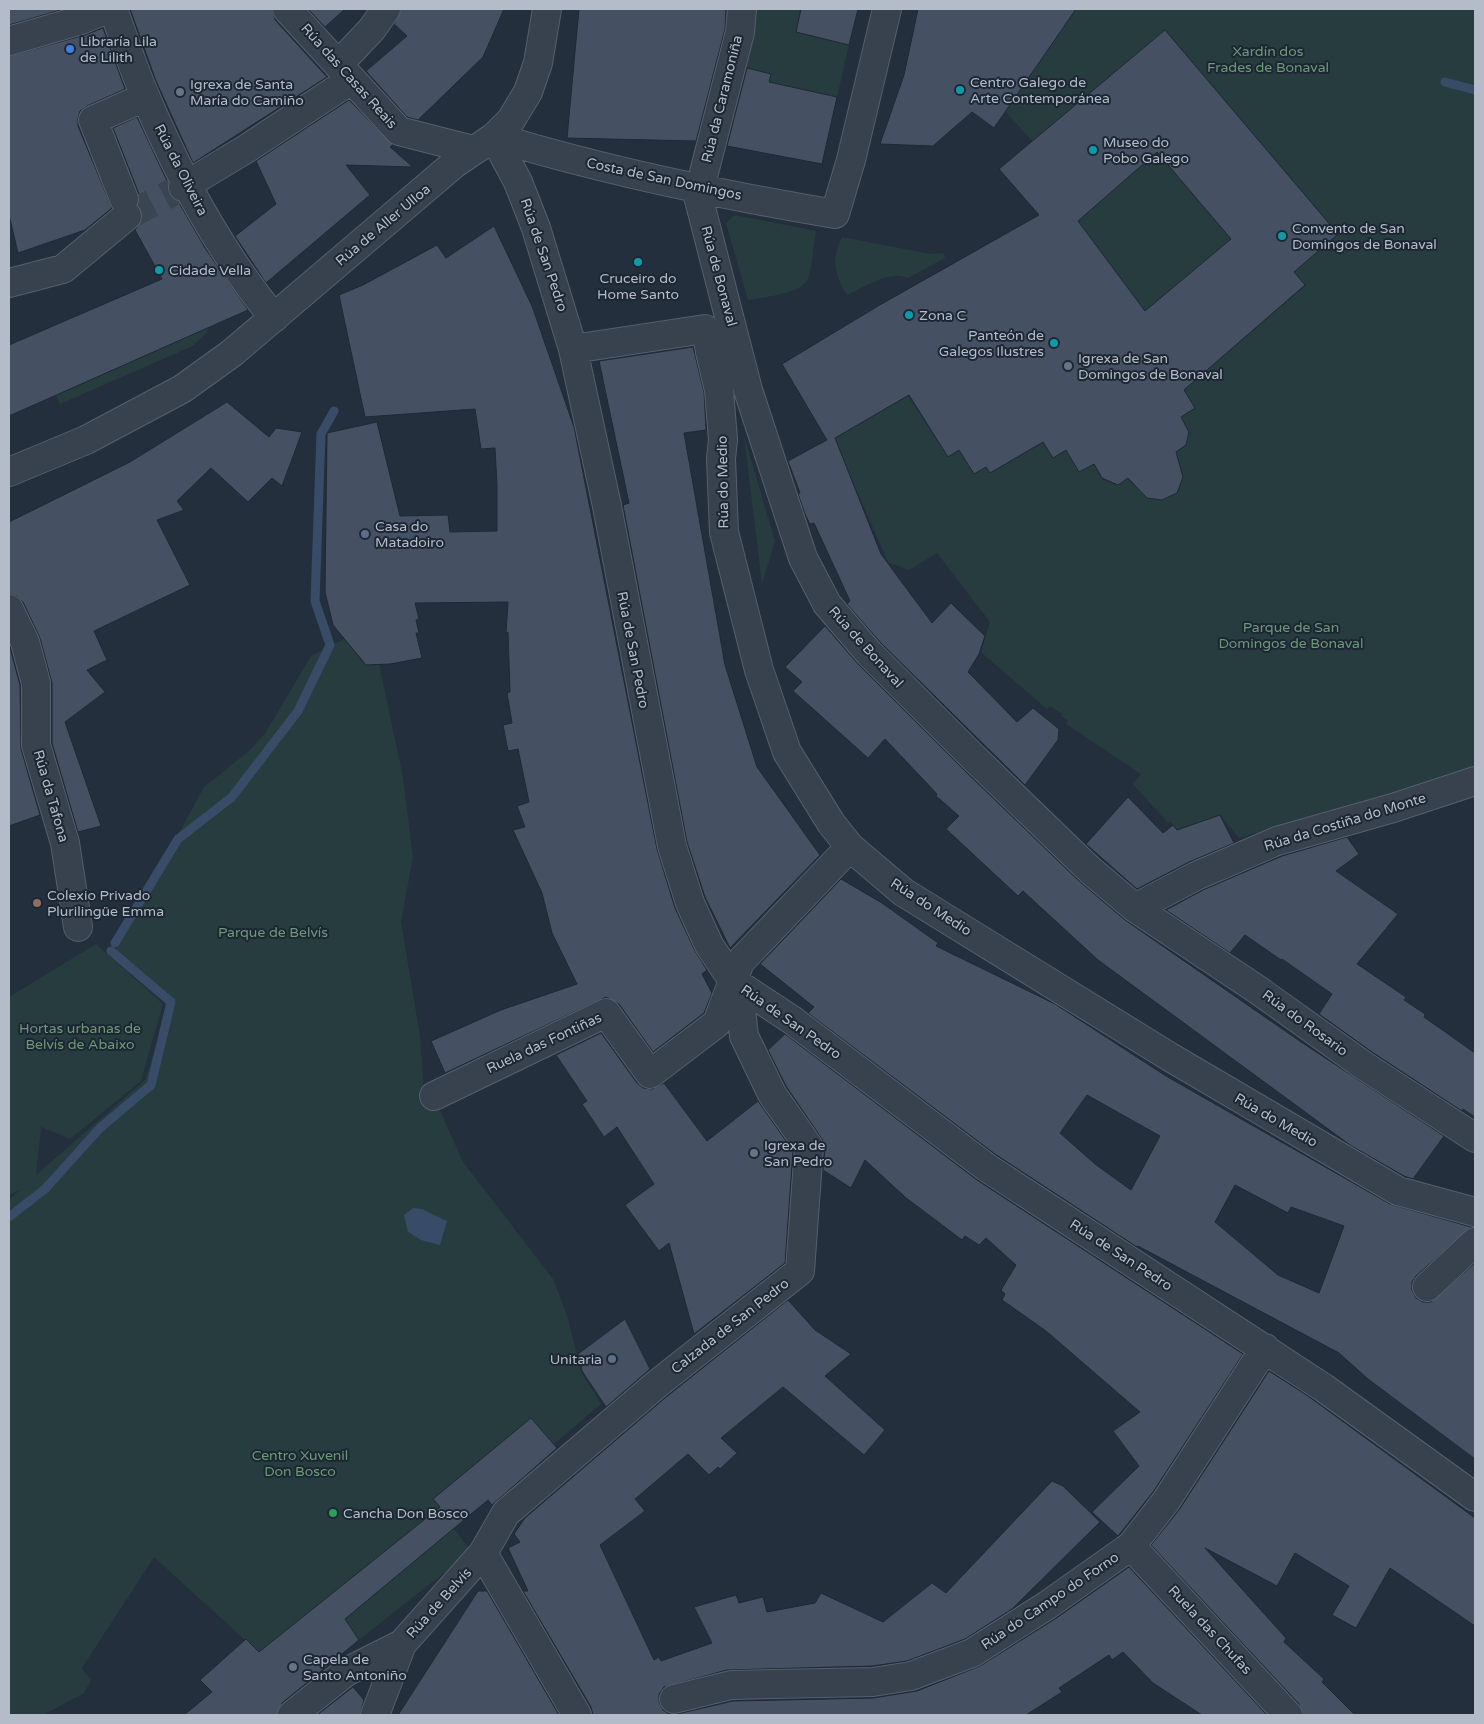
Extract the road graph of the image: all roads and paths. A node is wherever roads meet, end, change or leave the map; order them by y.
1 (107, 9) edge
2 (113, 9) edge
3 (287, 9) edge
4 (386, 9) edge
5 (547, 9) edge
6 (742, 9) edge
7 (887, 9) edge
8 (9, 41) edge
9 (344, 72) junction
10 (145, 97) junction
11 (484, 143) junction
12 (185, 186) junction
13 (700, 188) junction
14 (9, 283) edge
15 (274, 318) junction
16 (573, 349) junction
17 (9, 472) edge
18 (9, 609) edge
19 (1475, 781) edge
20 (850, 847) junction
21 (1135, 908) junction
22 (78, 927) dead end
23 (733, 981) junction
24 (434, 1096) dead end
25 (1475, 1138) edge
26 (1475, 1212) edge
27 (1475, 1242) edge
28 (1427, 1287) dead end
29 (1265, 1348) junction
30 (1475, 1497) edge
31 (1131, 1546) junction
32 (483, 1553) junction
33 (402, 1644) junction
34 (674, 1699) dead end
35 (292, 1715) edge
36 (375, 1715) edge
37 (577, 1715) edge
38 (1288, 1715) edge

1 - 8 street
2 - 10 street, Rúa da Oliveira
3 - 9 street, Rúa das Casas Reais
4 - 9 street
5 - 11 street, Rúa de Aller Ulloa
6 - 13 street, Rúa da Caramoniña
7 - 13 street, Costa de San Domingos
9 - 11 street, Rúa das Casas Reais
9 - 12 street
10 - 12 street, Rúa da Oliveira
10 - 14 street
11 - 13 street, Costa de San Domingos
11 - 15 street, Rúa de Aller Ulloa
11 - 16 street, Rúa de San Pedro
12 - 15 street, Rúa da Oliveira
13 - 21 street, Rúa de Bonaval
15 - 17 street, Rúa de Aller Ulloa
16 - 20 street, Rúa do Medio
16 - 23 street, Rúa de San Pedro
18 - 22 street, Rúa da Tafona
19 - 21 street, Rúa da Costiña do Monte
20 - 23 street
20 - 26 street, Rúa do Medio
21 - 25 street, Rúa do Rosario
23 - 24 street, Ruela das Fontiñas
23 - 29 street, Rúa de San Pedro
23 - 32 street, Calzada de San Pedro
27 - 28 street
29 - 30 street, Rúa de San Pedro
29 - 31 street, Rúa do Campo do Forno
31 - 34 street, Rúa do Campo do Forno
31 - 38 street, Ruela das Chufas
32 - 33 street, Rúa de Belvís
32 - 37 street
33 - 35 street, Rúa de Belvís
33 - 36 street

